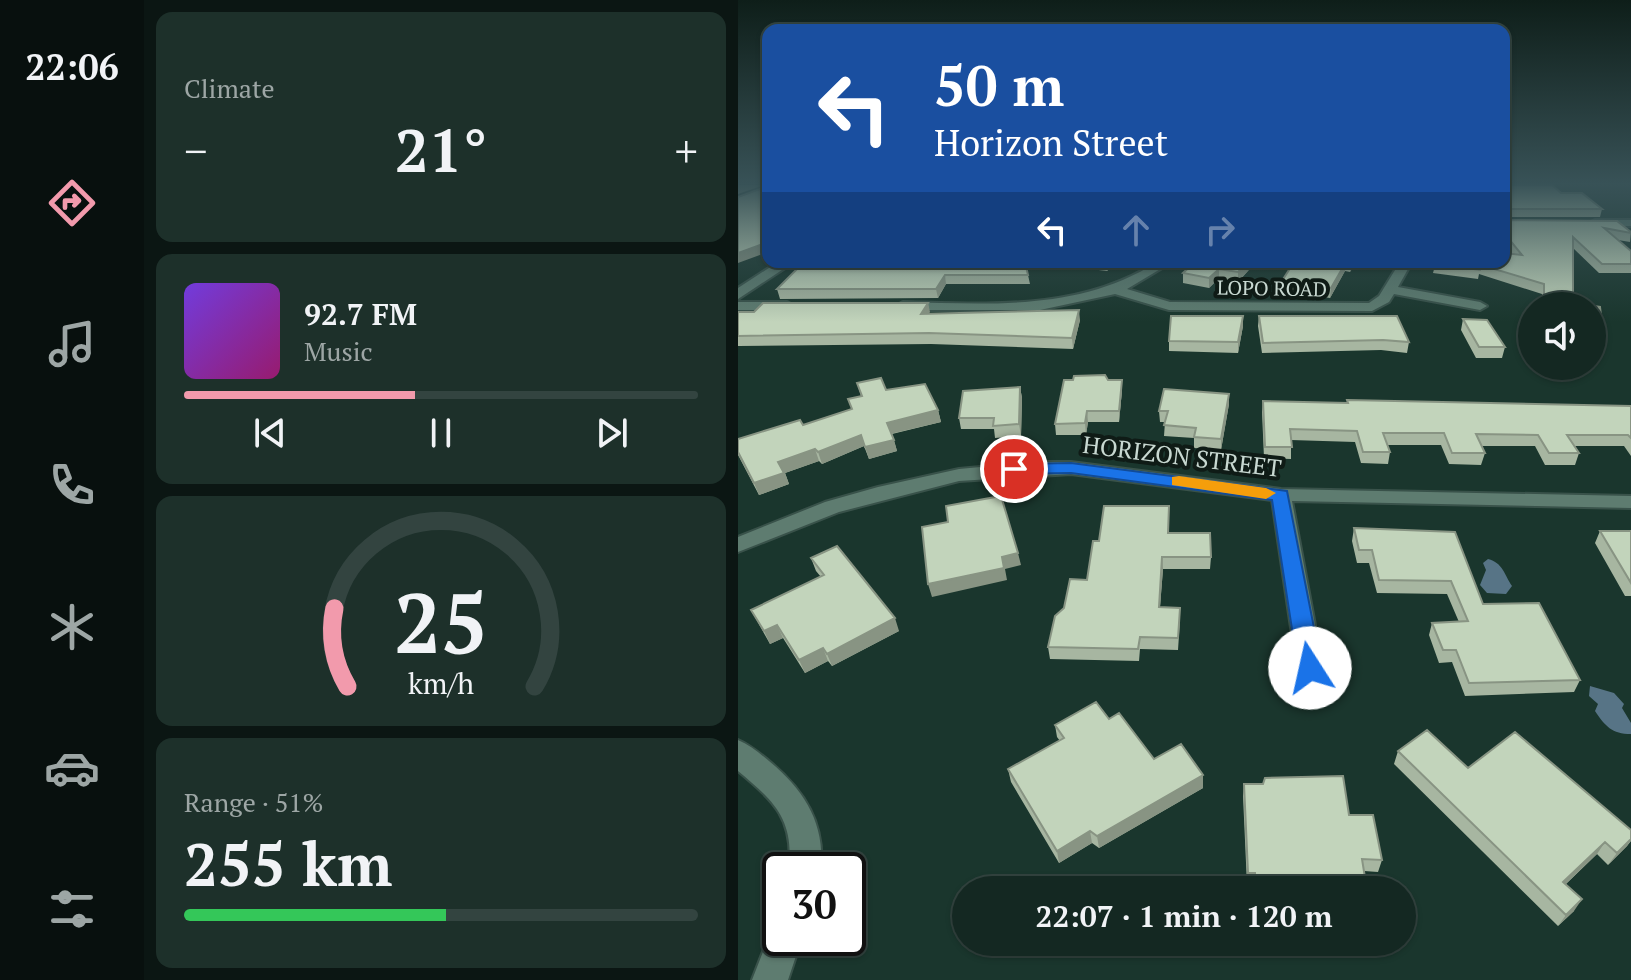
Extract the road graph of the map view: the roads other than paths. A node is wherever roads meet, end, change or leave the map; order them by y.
1 (776, 268) edge
2 (1155, 268) edge
3 (1402, 268) edge
4 (1389, 289) junction
5 (1115, 290) junction
6 (738, 295) edge
7 (738, 306) edge
8 (798, 306) edge
9 (887, 306) edge
10 (1480, 306) dead end
11 (1281, 495) junction
12 (1631, 502) edge
13 (738, 545) edge
14 (1310, 668) dead end
15 (738, 753) edge
16 (808, 852) edge
17 (779, 956) edge
18 (770, 980) edge

1 - 6 street
2 - 5 street
3 - 4 street, LOPO ROAD
4 - 5 street, LOPO ROAD
4 - 10 street
5 - 9 street
7 - 8 street
11 - 12 street, HORIZON STREET
11 - 13 street, HORIZON STREET
11 - 14 street
15 - 16 street
17 - 18 street

